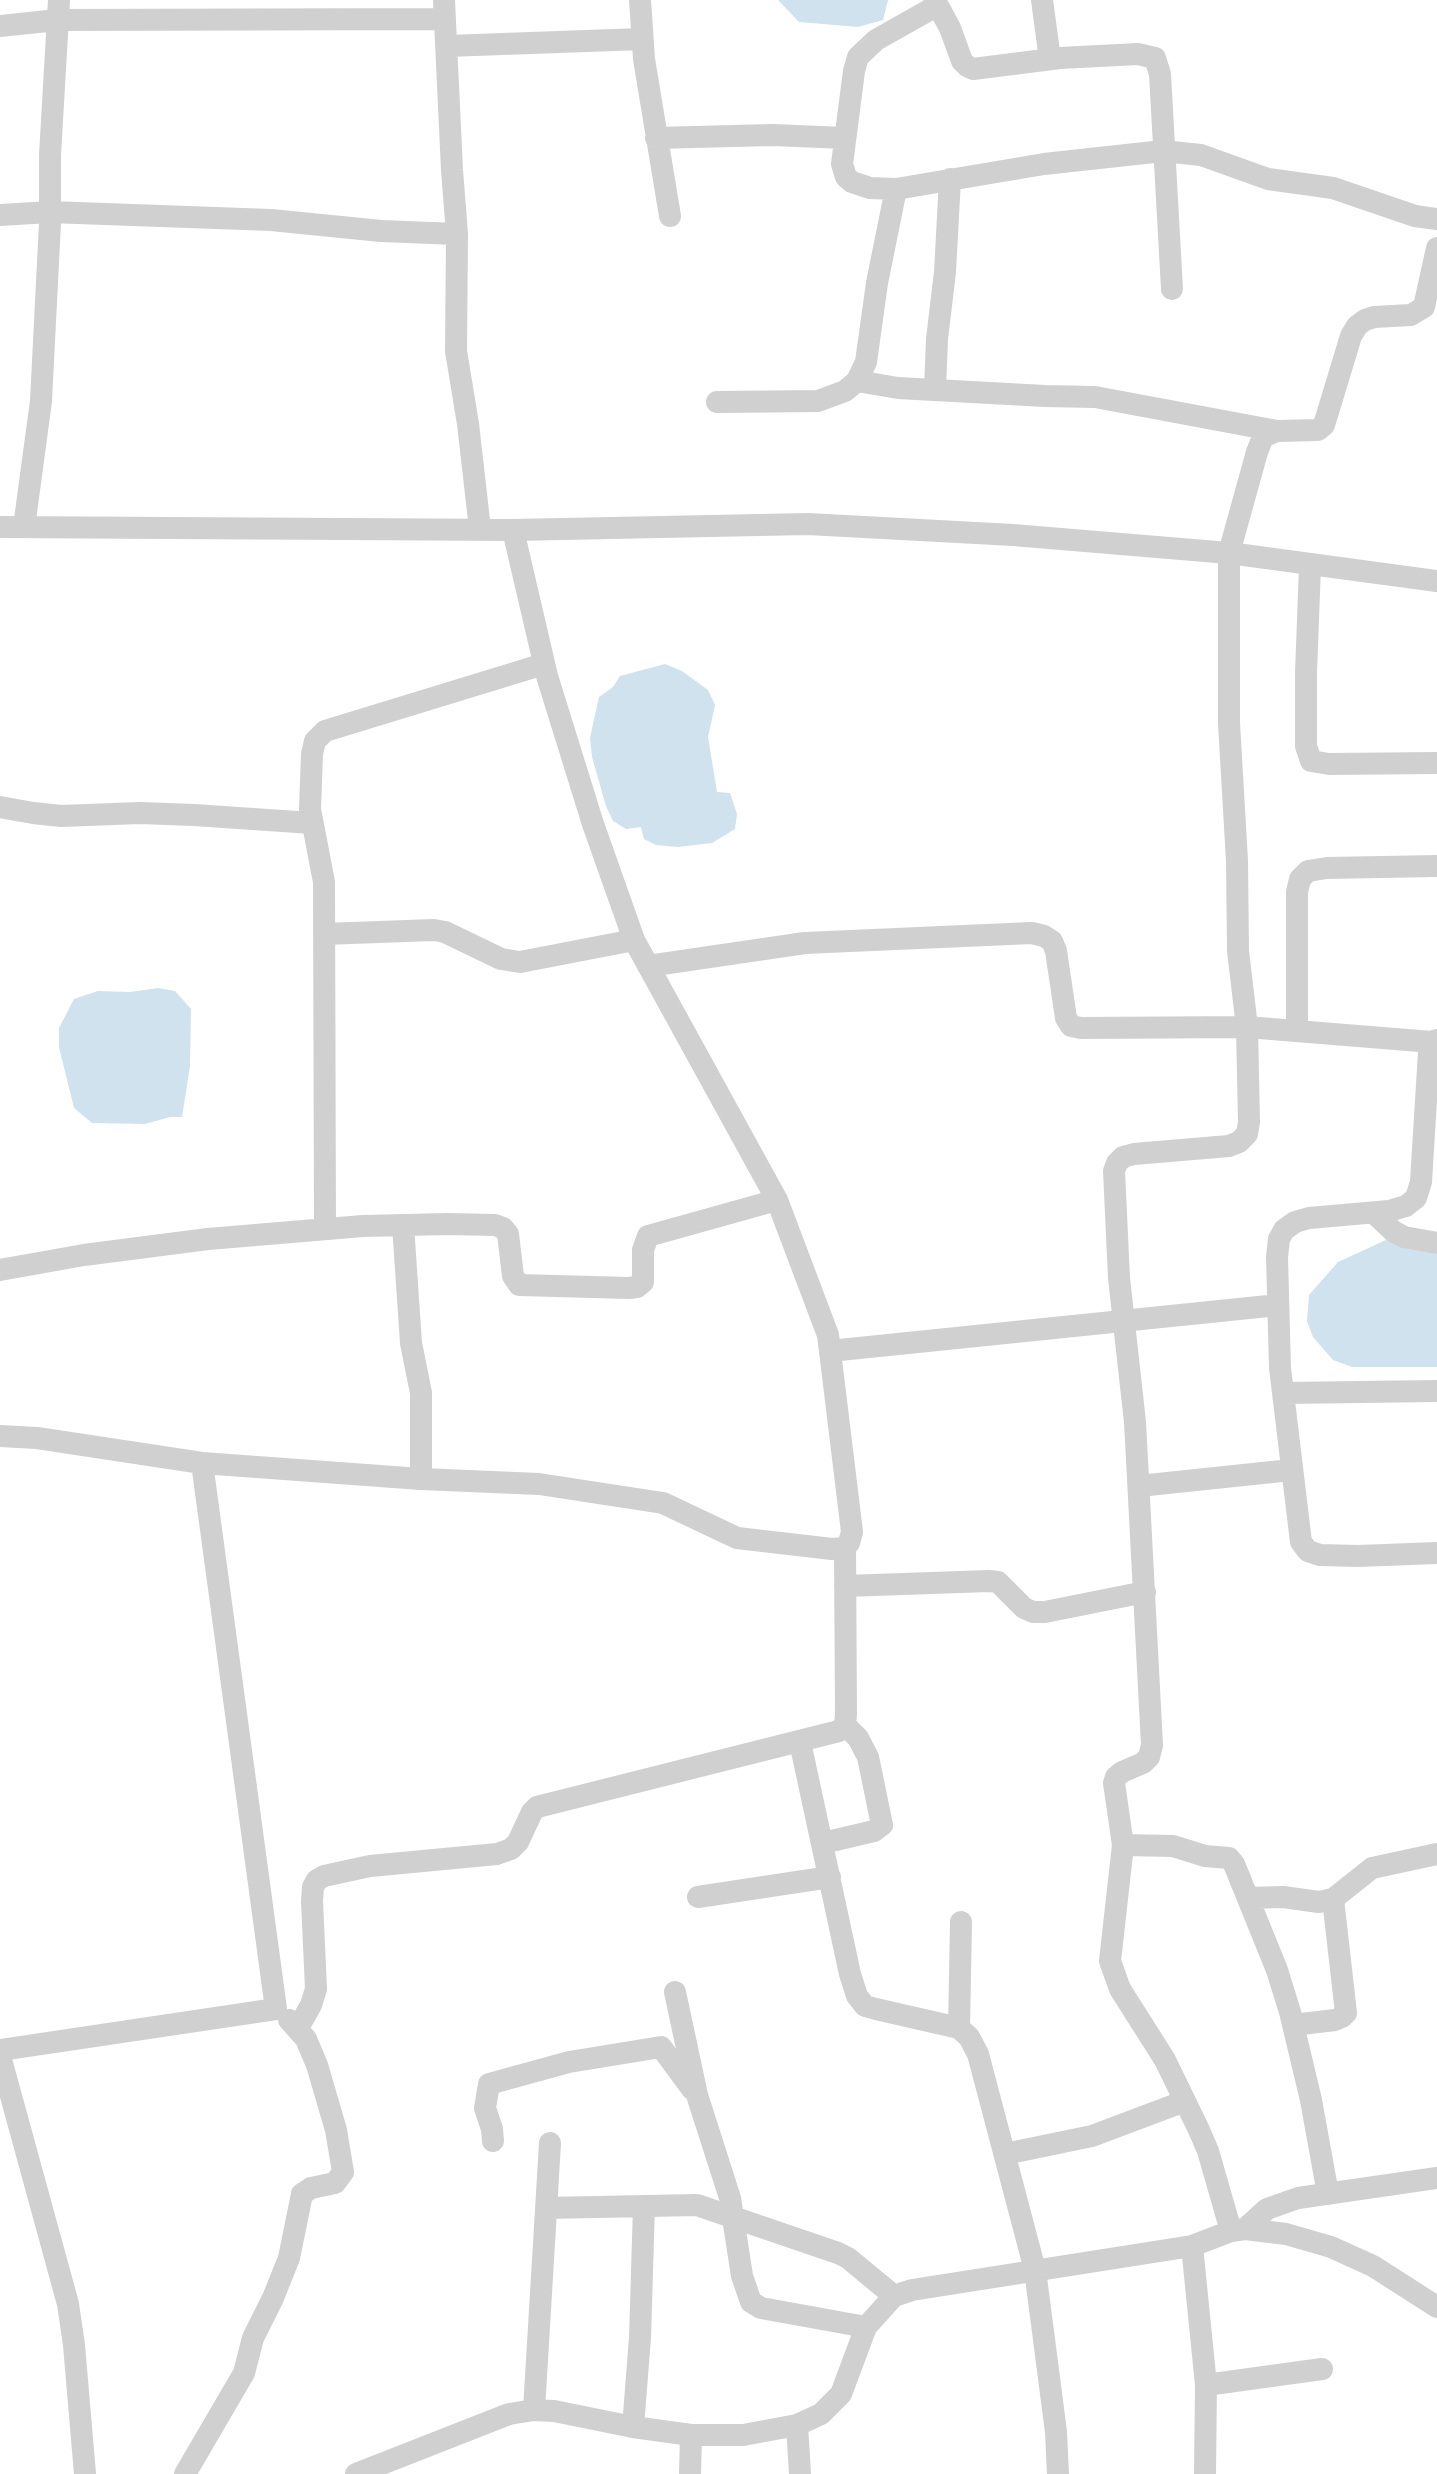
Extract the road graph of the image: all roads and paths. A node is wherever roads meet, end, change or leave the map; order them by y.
1 (640, 0) edge
2 (1042, 0) edge
3 (936, 1) edge
4 (58, 10) edge
5 (144, 10) edge
6 (444, 10) edge
7 (0, 26) edge
8 (642, 39) junction
9 (447, 46) junction
10 (1050, 59) junction
11 (656, 138) junction
12 (845, 138) junction
13 (1163, 151) junction
14 (950, 179) junction
15 (896, 189) junction
16 (50, 212) junction
17 (0, 215) edge
18 (670, 216) dead end
19 (1437, 219) edge
20 (457, 234) junction
21 (1437, 248) edge
22 (1172, 289) dead end
23 (857, 381) junction
24 (935, 389) junction
25 (717, 402) dead end
26 (1277, 431) junction
27 (0, 527) edge
28 (24, 527) junction
29 (480, 529) junction
30 (513, 530) junction
31 (1229, 553) junction
32 (1310, 566) junction
33 (1437, 581) edge
34 (544, 664) junction
35 (1437, 763) edge
36 (0, 807) edge
37 (312, 823) junction
38 (1437, 866) edge
39 (324, 934) junction
40 (634, 940) junction
41 (648, 966) junction
42 (1247, 1027) junction
43 (1297, 1031) junction
44 (1435, 1041) edge
45 (777, 1200) junction
46 (1374, 1213) junction
47 (403, 1225) junction
48 (325, 1228) junction
49 (1437, 1243) edge
50 (0, 1270) edge
51 (1278, 1305) junction
52 (1123, 1319) junction
53 (830, 1351) junction
54 (1437, 1391) edge
55 (1283, 1393) junction
56 (0, 1436) edge
57 (202, 1463) junction
58 (1291, 1470) junction
59 (421, 1479) junction
60 (1139, 1486) junction
61 (845, 1548) junction
62 (1437, 1553) edge
63 (845, 1586) junction
64 (1145, 1592) junction
65 (845, 1725) junction
66 (800, 1742) junction
67 (823, 1843) junction
68 (1123, 1845) junction
69 (1437, 1854) edge
70 (830, 1877) junction
71 (698, 1897) dead end
72 (1248, 1898) junction
73 (1333, 1899) junction
74 (961, 1922) dead end
75 (675, 1992) dead end
76 (276, 2009) junction
77 (1293, 2025) junction
78 (298, 2028) junction
79 (959, 2028) junction
80 (1, 2064) edge
81 (697, 2095) junction
82 (1185, 2101) junction
83 (493, 2141) dead end
84 (550, 2143) dead end
85 (1005, 2154) junction
86 (1437, 2178) edge
87 (1328, 2194) junction
88 (644, 2206) junction
89 (546, 2208) junction
90 (733, 2217) junction
91 (1238, 2230) junction
92 (1192, 2246) junction
93 (1035, 2270) junction
94 (894, 2296) junction
95 (1437, 2307) edge
96 (866, 2327) junction
97 (1322, 2369) dead end
98 (1206, 2385) junction
99 (534, 2410) junction
100 (797, 2425) junction
101 (633, 2427) junction
102 (691, 2435) junction
103 (85, 2474) edge
104 (185, 2474) edge
105 (356, 2474) edge
106 (690, 2474) edge
107 (800, 2474) edge
108 (1058, 2474) edge
109 (1205, 2474) edge

1 - 8 street
2 - 10 street
3 - 10 street
3 - 12 street
4 - 5 street
4 - 7 street
4 - 16 street
5 - 6 street
6 - 9 street
8 - 9 street
8 - 11 street
9 - 20 street
10 - 13 street
11 - 12 street
11 - 18 street
12 - 15 street
13 - 14 street
13 - 19 street
13 - 22 street
14 - 15 street
14 - 24 street
15 - 23 street
16 - 17 street
16 - 20 street
16 - 28 street
20 - 29 street
21 - 26 street
23 - 24 street
23 - 25 street
24 - 26 street
26 - 31 street
27 - 28 street
28 - 29 street
29 - 30 street
30 - 31 street
30 - 34 street
31 - 32 street
31 - 42 street
32 - 33 street
32 - 35 street
34 - 37 street
34 - 40 street
36 - 37 street
37 - 39 street
38 - 43 street
39 - 40 street
39 - 48 street
40 - 41 street
41 - 42 street
41 - 45 street
42 - 43 street
42 - 52 street
43 - 44 street
44 - 46 street
45 - 47 street
45 - 53 street
46 - 49 street
46 - 51 street
47 - 48 street
47 - 59 street
48 - 50 street
51 - 52 street
51 - 55 street
52 - 53 street
52 - 60 street
53 - 61 street
54 - 55 street
55 - 58 street
56 - 57 street
57 - 59 street
57 - 76 street
58 - 60 street
58 - 62 street
59 - 61 street
60 - 64 street
61 - 63 street
63 - 64 street
63 - 65 street
64 - 68 street
65 - 66 street
65 - 67 street
66 - 67 street
66 - 78 street
67 - 70 street
68 - 72 street
68 - 82 street
69 - 73 street
70 - 71 street
70 - 79 street
72 - 73 street
72 - 77 street
73 - 77 street
74 - 79 street
75 - 81 street
76 - 78 street
76 - 80 street
77 - 87 street
78 - 104 street
79 - 85 street
80 - 103 street
81 - 83 street
81 - 90 street
82 - 85 street
82 - 91 street
84 - 89 street
85 - 93 street
86 - 87 street
87 - 91 street
88 - 89 street
88 - 90 street
88 - 101 street
89 - 99 street
90 - 94 street
90 - 96 street
91 - 92 street
91 - 95 street
92 - 93 street
92 - 98 street
93 - 94 street
93 - 108 street
94 - 96 street
96 - 100 street
97 - 98 street
98 - 109 street
99 - 101 street
99 - 105 street
100 - 102 street
100 - 107 street
101 - 102 street
102 - 106 street

